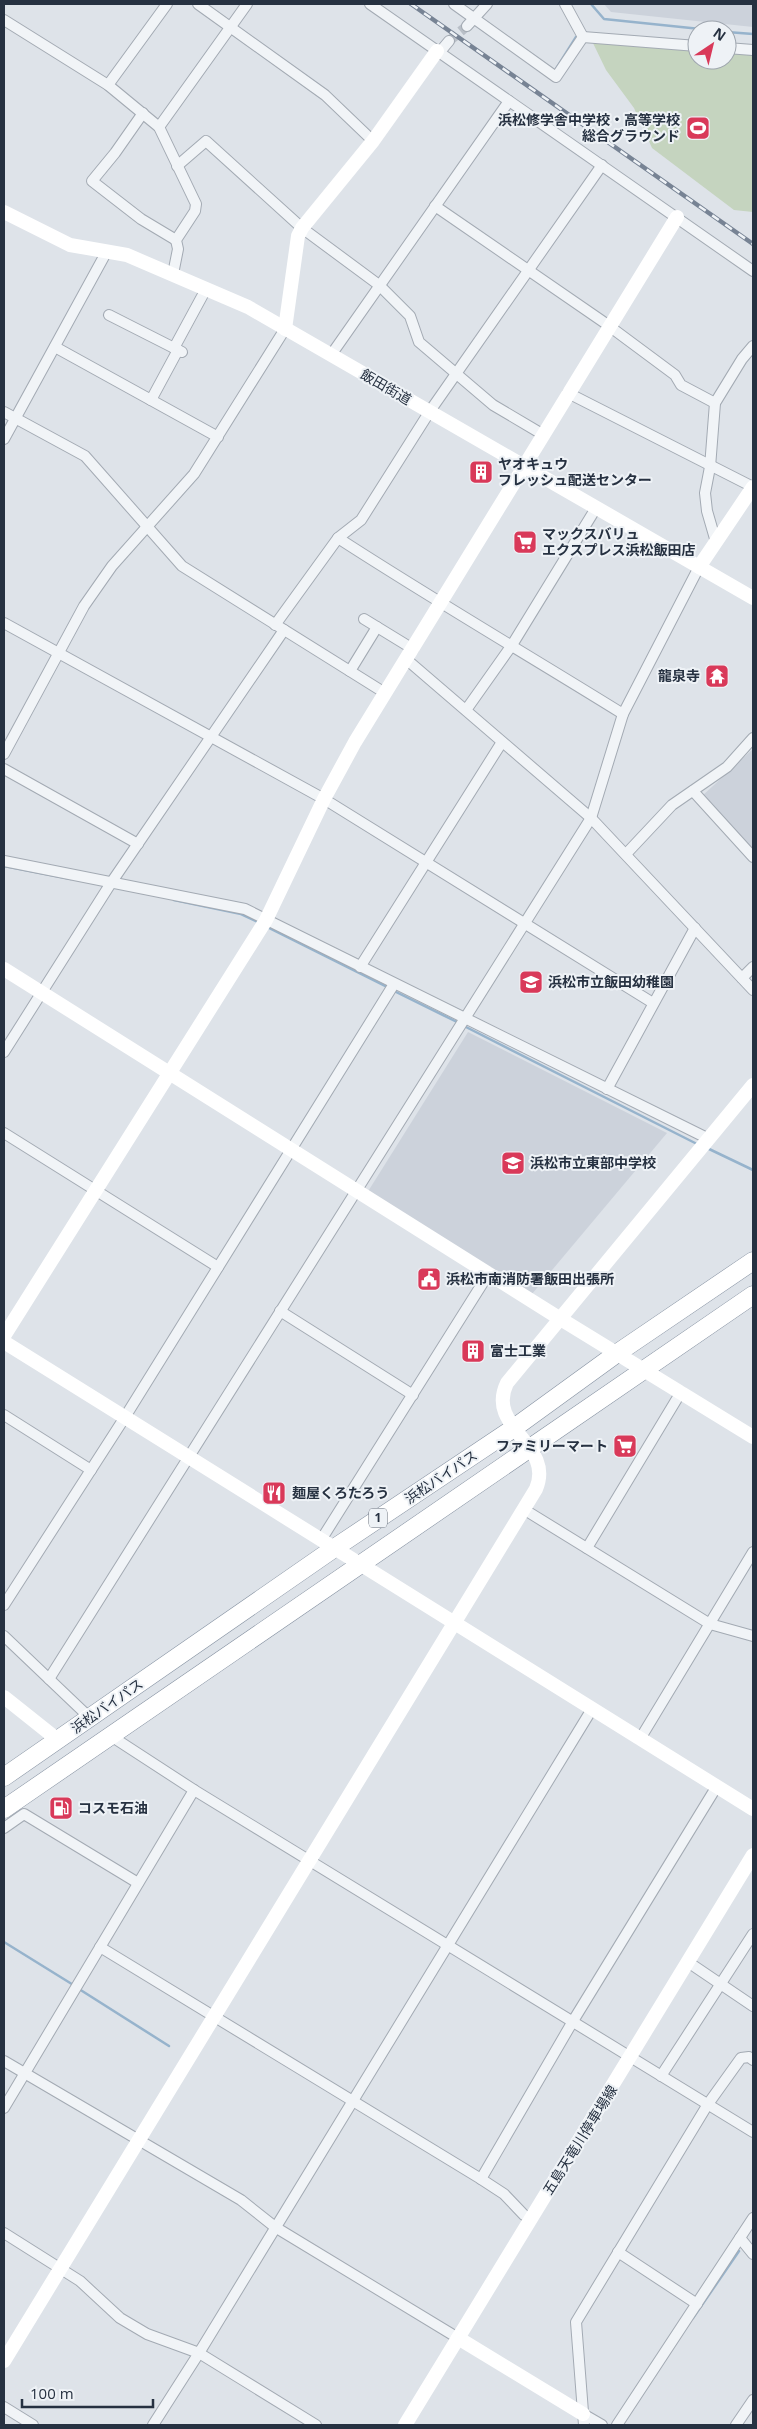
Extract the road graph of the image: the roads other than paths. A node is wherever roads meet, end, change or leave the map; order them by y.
1 (167, 4) edge
2 (198, 4) edge
3 (247, 4) edge
4 (370, 4) edge
5 (454, 4) edge
6 (487, 4) edge
7 (565, 4) edge
8 (475, 18) junction
9 (4, 20) edge
10 (467, 26) tunnel mouth
11 (230, 28) junction
12 (583, 37) junction
13 (449, 41) tunnel mouth
14 (687, 45) edge
15 (737, 49) edge
16 (753, 50) edge
17 (438, 52) junction
18 (108, 85) junction
19 (509, 101) junction
20 (143, 113) junction
21 (159, 127) junction
22 (373, 141) junction
23 (602, 165) junction
24 (177, 166) junction
25 (435, 206) junction
26 (4, 212) edge
27 (677, 217) junction
28 (302, 228) junction
29 (176, 240) junction
30 (106, 251) junction
31 (529, 271) junction
32 (753, 271) edge
33 (172, 274) junction
34 (379, 285) junction
35 (206, 288) junction
36 (109, 315) dead end
37 (608, 327) junction
38 (285, 329) junction
39 (753, 346) edge
40 (55, 347) junction
41 (178, 350) junction
42 (331, 355) junction
43 (457, 373) junction
44 (568, 393) junction
45 (150, 400) junction
46 (715, 403) junction
47 (4, 412) edge
48 (430, 412) junction
49 (15, 418) junction
50 (542, 434) junction
51 (218, 437) junction
52 (4, 439) edge
53 (524, 465) junction
54 (710, 467) junction
55 (753, 487) edge
56 (596, 508) junction
57 (147, 528) junction
58 (338, 538) junction
59 (716, 542) junction
60 (698, 567) junction
61 (753, 598) edge
62 (440, 604) junction
63 (364, 620) dead end
64 (4, 623) edge
65 (275, 624) junction
66 (377, 627) junction
67 (284, 630) junction
68 (512, 646) junction
69 (58, 652) junction
70 (410, 654) junction
71 (350, 671) junction
72 (385, 693) junction
73 (466, 710) junction
74 (623, 714) junction
75 (212, 738) junction
76 (753, 738) edge
77 (502, 742) junction
78 (4, 754) edge
79 (4, 769) edge
80 (693, 791) junction
81 (324, 798) junction
82 (591, 818) junction
83 (138, 844) junction
84 (626, 854) junction
85 (753, 857) edge
86 (4, 862) edge
87 (425, 862) junction
88 (111, 883) junction
89 (266, 920) junction
90 (524, 922) junction
91 (695, 928) junction
92 (360, 967) junction
93 (753, 968) edge
94 (4, 969) edge
95 (742, 978) junction
96 (394, 984) junction
97 (753, 990) edge
98 (42, 993) junction
99 (653, 1003) junction
100 (464, 1018) junction
101 (4, 1052) edge
102 (169, 1073) junction
103 (753, 1086) edge
104 (607, 1089) junction
105 (4, 1133) edge
106 (709, 1139) junction
107 (292, 1150) junction
108 (95, 1190) junction
109 (356, 1190) junction
110 (753, 1261) edge
111 (218, 1267) junction
112 (489, 1273) junction
113 (753, 1295) edge
114 (280, 1311) junction
115 (559, 1318) junction
116 (4, 1336) edge
117 (4, 1342) edge
118 (616, 1354) junction
119 (645, 1370) junction
120 (681, 1392) junction
121 (412, 1395) junction
122 (4, 1415) edge
123 (125, 1417) junction
124 (514, 1428) junction
125 (753, 1437) edge
126 (530, 1448) junction
127 (189, 1457) junction
128 (91, 1470) junction
129 (525, 1510) junction
130 (327, 1544) junction
131 (587, 1548) junction
132 (753, 1552) edge
133 (360, 1565) junction
134 (4, 1605) edge
135 (454, 1623) junction
136 (710, 1624) junction
137 (4, 1636) edge
138 (753, 1636) edge
139 (49, 1679) junction
140 (4, 1697) edge
141 (592, 1709) junction
142 (90, 1718) junction
143 (110, 1736) junction
144 (640, 1739) junction
145 (58, 1740) junction
146 (4, 1777) edge
147 (716, 1786) junction
148 (194, 1790) junction
149 (4, 1809) edge
150 (753, 1809) edge
151 (4, 1828) edge
152 (753, 1855) edge
153 (309, 1860) junction
154 (138, 1883) junction
155 (753, 1934) edge
156 (448, 1946) junction
157 (100, 1947) junction
158 (688, 1962) junction
159 (720, 1985) junction
160 (753, 2006) edge
161 (214, 2015) junction
162 (573, 2021) junction
163 (630, 2058) junction
164 (753, 2060) edge
165 (4, 2061) edge
166 (25, 2073) junction
167 (661, 2076) junction
168 (352, 2101) junction
169 (708, 2104) junction
170 (4, 2108) edge
171 (753, 2132) edge
172 (137, 2139) junction
173 (480, 2179) junction
174 (753, 2218) edge
175 (531, 2219) junction
176 (275, 2227) junction
177 (4, 2233) edge
178 (740, 2238) junction
179 (618, 2252) junction
180 (753, 2254) edge
181 (60, 2268) junction
182 (697, 2304) junction
183 (458, 2338) junction
184 (199, 2353) junction
185 (4, 2361) edge
186 (753, 2400) edge
187 (4, 2408) edge
188 (584, 2420) edge
189 (33, 2425) edge
190 (153, 2425) edge
191 (316, 2425) edge
192 (405, 2425) edge
193 (602, 2425) edge
194 (617, 2425) edge
195 (736, 2425) edge

1 - 18 street
2 - 11 street
3 - 11 street
4 - 17 street
5 - 8 street
6 - 8 street
7 - 12 street
8 - 10 street
8 - 12 street
9 - 18 street
11 - 21 street
11 - 22 street
12 - 14 street
13 - 17 street
15 - 16 street
17 - 19 street
17 - 22 street
18 - 20 street
19 - 23 street
19 - 25 street
20 - 21 street
20 - 29 street
21 - 24 street
22 - 28 street
23 - 27 street
23 - 31 street
24 - 28 street
24 - 29 street
25 - 31 street
25 - 34 street
26 - 30 street, 飯田街道
27 - 32 street
27 - 37 street
28 - 34 street
28 - 38 street
29 - 33 street
30 - 33 street, 飯田街道
30 - 40 street
31 - 37 street
31 - 43 street
33 - 35 street, 飯田街道
34 - 42 street
34 - 43 street
35 - 38 street, 飯田街道
35 - 41 street
36 - 41 street
37 - 44 street
37 - 46 street
38 - 42 street, 飯田街道
38 - 51 street
39 - 46 street
40 - 45 street
40 - 49 street
41 - 45 street
42 - 48 street, 飯田街道
43 - 48 street
43 - 50 street
44 - 50 street
44 - 54 street
45 - 51 street
46 - 54 street
47 - 49 street
48 - 53 street, 飯田街道
48 - 58 street
49 - 52 street
49 - 57 street
50 - 53 street
51 - 57 street
53 - 56 street, 飯田街道
53 - 62 street
54 - 55 street
54 - 59 street
55 - 59 street
56 - 60 street, 飯田街道
56 - 68 street
57 - 65 street
57 - 69 street
58 - 62 street
58 - 65 street
59 - 60 street
60 - 61 street, 飯田街道
60 - 74 street
62 - 68 street
62 - 70 street
63 - 66 street
64 - 69 street
65 - 67 street
66 - 70 street
66 - 71 street
67 - 71 street
67 - 75 street
68 - 73 street
68 - 74 street
69 - 75 street
69 - 78 street
70 - 72 street
70 - 73 street
71 - 72 street
72 - 81 street
73 - 77 street
74 - 82 street
75 - 81 street
75 - 83 street
76 - 80 street
77 - 82 street
77 - 87 street
79 - 83 street
80 - 84 street
80 - 85 street
81 - 87 street
81 - 89 street
82 - 84 street
82 - 90 street
83 - 88 street
84 - 91 street
86 - 88 street
87 - 90 street
87 - 92 street
88 - 89 street
88 - 98 street
89 - 92 street
89 - 102 street
90 - 99 street
90 - 100 street
91 - 95 street
91 - 99 street
92 - 96 street
93 - 95 street
94 - 98 street
95 - 97 street
96 - 100 street
96 - 107 street
98 - 101 street
98 - 102 street
99 - 104 street
100 - 104 street
100 - 109 street
102 - 107 street
102 - 108 street
103 - 106 street
104 - 106 street
105 - 108 street
106 - 115 street
107 - 109 street
107 - 111 street
108 - 111 street
108 - 116 street
109 - 112 street
109 - 114 street
110 - 118 highway, 浜松バイパス / 1
111 - 123 street
112 - 115 street
112 - 121 street
113 - 119 highway, 浜松バイパス / 1
114 - 121 street
114 - 127 street
115 - 118 street
115 - 124 street
117 - 123 street
118 - 119 street
118 - 124 highway, 浜松バイパス / 1
119 - 120 street
119 - 126 highway, 浜松バイパス / 1
120 - 125 street
120 - 131 street
121 - 130 street
122 - 128 street
123 - 127 street
123 - 128 street
124 - 126 street
124 - 130 highway, 浜松バイパス / 1
126 - 129 street
126 - 133 highway, 浜松バイパス / 1
127 - 130 street
127 - 139 street
128 - 134 street
129 - 131 street
129 - 135 street
130 - 133 street
130 - 142 highway, 浜松バイパス / 1
131 - 136 street
132 - 136 street
133 - 135 street
133 - 143 highway, 浜松バイパス / 1
135 - 141 street
135 - 153 street
136 - 138 street
136 - 144 street
137 - 139 street
139 - 142 street
140 - 145 street
141 - 144 street
141 - 156 street
142 - 145 highway, 浜松バイパス / 1
143 - 148 street
143 - 149 highway, 浜松バイパス / 1
144 - 147 street
145 - 146 highway, 浜松バイパス / 1
147 - 150 street
147 - 162 street
148 - 153 street
148 - 154 street
151 - 154 street
152 - 158 street, 五島天竜川停車場線
153 - 156 street
153 - 161 street
154 - 157 street
155 - 159 street
156 - 162 street
156 - 168 street
157 - 161 street
157 - 166 street
158 - 159 street
158 - 163 street, 五島天竜川停車場線
159 - 160 street
159 - 167 street
161 - 168 street
161 - 172 street
162 - 163 street
162 - 173 street
163 - 167 street
163 - 175 street, 五島天竜川停車場線
164 - 169 street
165 - 166 street
166 - 170 street
166 - 172 street
167 - 169 street
168 - 173 street
168 - 176 street
169 - 171 street
169 - 179 street
172 - 176 street
172 - 181 street
173 - 175 street
174 - 178 street
175 - 183 street, 五島天竜川停車場線
176 - 183 street
176 - 184 street
177 - 181 street
178 - 180 street
178 - 182 street
179 - 182 street
179 - 188 street
181 - 184 street
181 - 185 street
182 - 194 street
183 - 188 street
183 - 192 street, 五島天竜川停車場線
184 - 190 street
184 - 191 street
186 - 195 street
187 - 189 street
188 - 193 street

